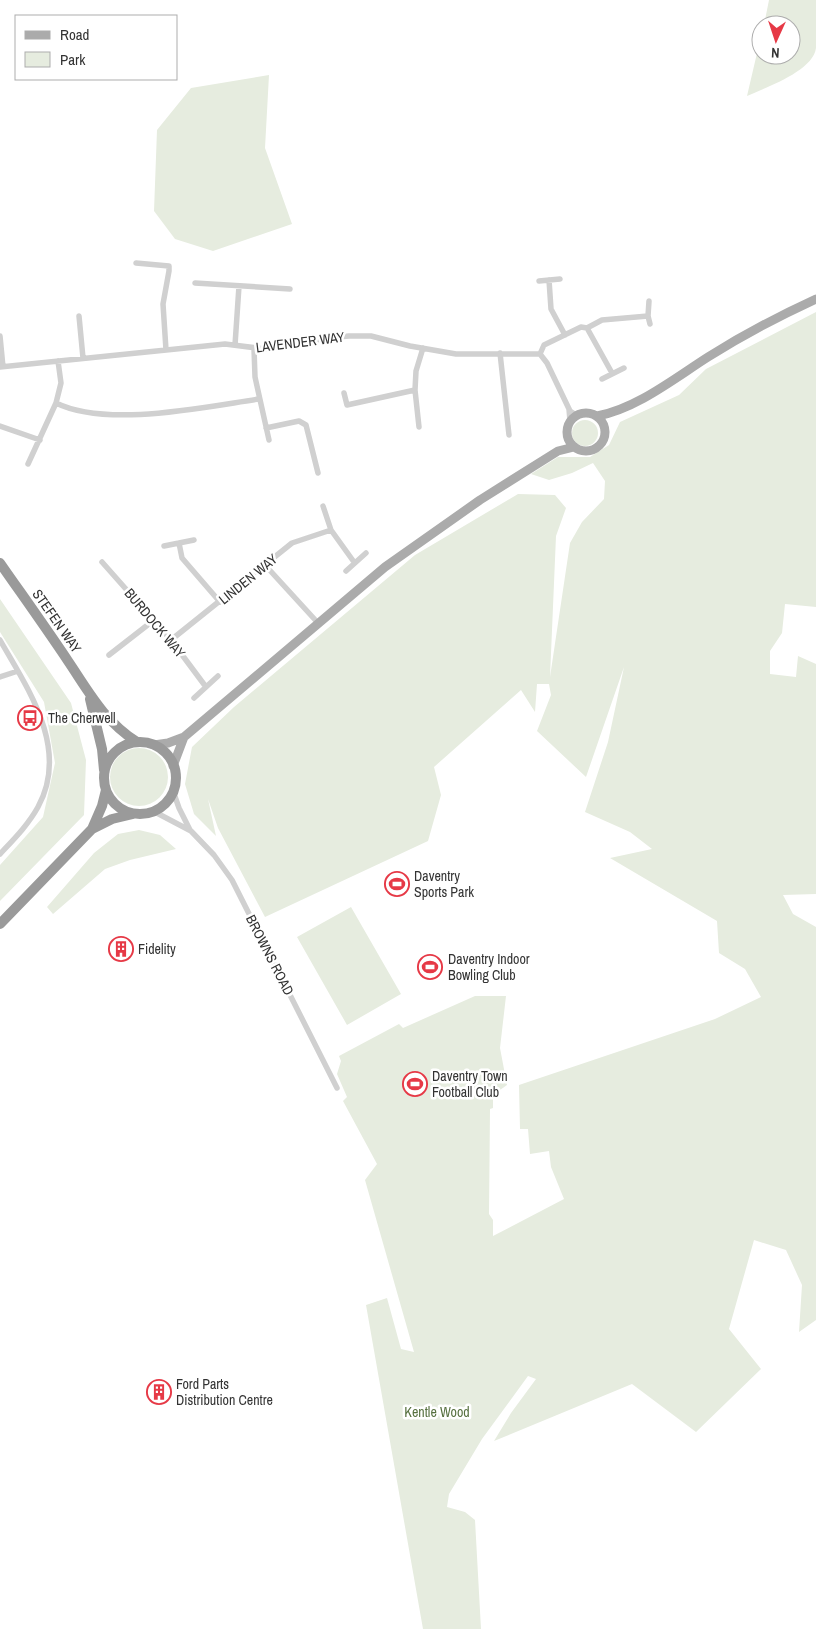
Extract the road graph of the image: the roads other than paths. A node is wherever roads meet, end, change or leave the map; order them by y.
1 (136, 263) dead end
2 (560, 279) dead end
3 (549, 280) junction
4 (539, 281) dead end
5 (195, 283) dead end
6 (239, 286) junction
7 (290, 289) dead end
8 (816, 299) edge
9 (648, 301) dead end
10 (79, 316) dead end
11 (648, 316) junction
12 (650, 324) dead end
13 (587, 328) junction
14 (564, 335) junction
15 (0, 336) edge
16 (235, 345) junction
17 (254, 348) junction
18 (423, 348) junction
19 (166, 350) junction
20 (500, 353) junction
21 (540, 354) junction
22 (83, 358) junction
23 (58, 361) junction
24 (2, 367) edge
25 (624, 368) dead end
26 (612, 373) junction
27 (602, 379) dead end
28 (414, 390) junction
29 (344, 392) dead end
30 (259, 399) junction
31 (56, 403) junction
32 (616, 412) junction
33 (597, 416) junction
34 (573, 418) junction
35 (515, 425) dead end
36 (0, 426) edge
37 (419, 427) dead end
38 (508, 427) junction
39 (604, 427) junction
40 (266, 428) junction
41 (509, 435) dead end
42 (567, 437) junction
43 (40, 440) junction
44 (270, 440) dead end
45 (574, 447) junction
46 (558, 451) junction
47 (28, 464) dead end
48 (318, 473) dead end
49 (322, 506) dead end
50 (331, 530) junction
51 (194, 540) dead end
52 (179, 543) junction
53 (164, 546) dead end
54 (366, 553) dead end
55 (102, 562) dead end
56 (354, 562) junction
57 (0, 563) edge
58 (265, 565) junction
59 (346, 571) dead end
60 (220, 602) junction
61 (154, 620) junction
62 (318, 623) junction
63 (0, 640) edge
64 (171, 640) junction
65 (109, 655) dead end
66 (18, 671) junction
67 (218, 676) dead end
68 (0, 677) edge
69 (206, 687) junction
70 (89, 695) junction
71 (194, 698) dead end
72 (184, 737) junction
73 (136, 742) junction
74 (154, 745) junction
75 (173, 766) junction
76 (104, 774) junction
77 (106, 790) junction
78 (173, 790) junction
79 (153, 811) junction
80 (137, 814) junction
81 (92, 829) junction
82 (191, 831) junction
83 (0, 854) edge
84 (0, 924) edge
85 (337, 1088) dead end

1 - 19 street
2 - 3 street
3 - 4 street
3 - 14 street
5 - 6 street
6 - 7 street
6 - 16 street
8 - 32 main road
9 - 11 street
10 - 22 street
11 - 12 street
11 - 13 street
13 - 14 street
13 - 26 street
14 - 21 street
15 - 24 street
16 - 17 street, LAVENDER WAY
16 - 19 street, LAVENDER WAY
17 - 18 street, LAVENDER WAY
17 - 30 street
18 - 20 street, LAVENDER WAY
18 - 28 street
19 - 22 street, LAVENDER WAY
20 - 21 street, LAVENDER WAY
20 - 38 street
21 - 34 street
22 - 23 street, LAVENDER WAY
23 - 24 street, LAVENDER WAY
23 - 31 street
25 - 26 street
26 - 27 street
28 - 29 street
28 - 37 street
30 - 31 street
30 - 40 street
31 - 43 street
32 - 33 main road
32 - 39 main road
33 - 34 main road
33 - 39 main road
34 - 42 main road
35 - 38 street
36 - 43 street
38 - 41 street
39 - 45 main road
40 - 44 street
40 - 48 street
42 - 45 main road
42 - 46 main road
43 - 47 street
45 - 46 main road
46 - 62 main road
49 - 50 street
50 - 56 street
50 - 58 street, LINDEN WAY
51 - 52 street
52 - 53 street
52 - 60 street
54 - 56 street
55 - 61 street, BURDOCK WAY
56 - 59 street
57 - 70 highway, STEFEN WAY
58 - 60 street, LINDEN WAY
58 - 62 street
60 - 64 street, LINDEN WAY
61 - 64 street, BURDOCK WAY
61 - 65 street
62 - 72 main road
63 - 66 street
64 - 69 street, BURDOCK WAY
66 - 68 street
66 - 83 street
67 - 69 street
69 - 71 street
70 - 73 highway
70 - 76 highway
72 - 74 main road
72 - 75 main road
73 - 74 highway
73 - 76 highway
74 - 75 highway
75 - 78 highway
76 - 77 highway
77 - 80 highway
77 - 81 highway
78 - 79 highway
78 - 82 street, BROWNS ROAD
79 - 80 highway
79 - 82 street, BROWNS ROAD
80 - 81 highway
81 - 84 highway
82 - 85 street, BROWNS ROAD

